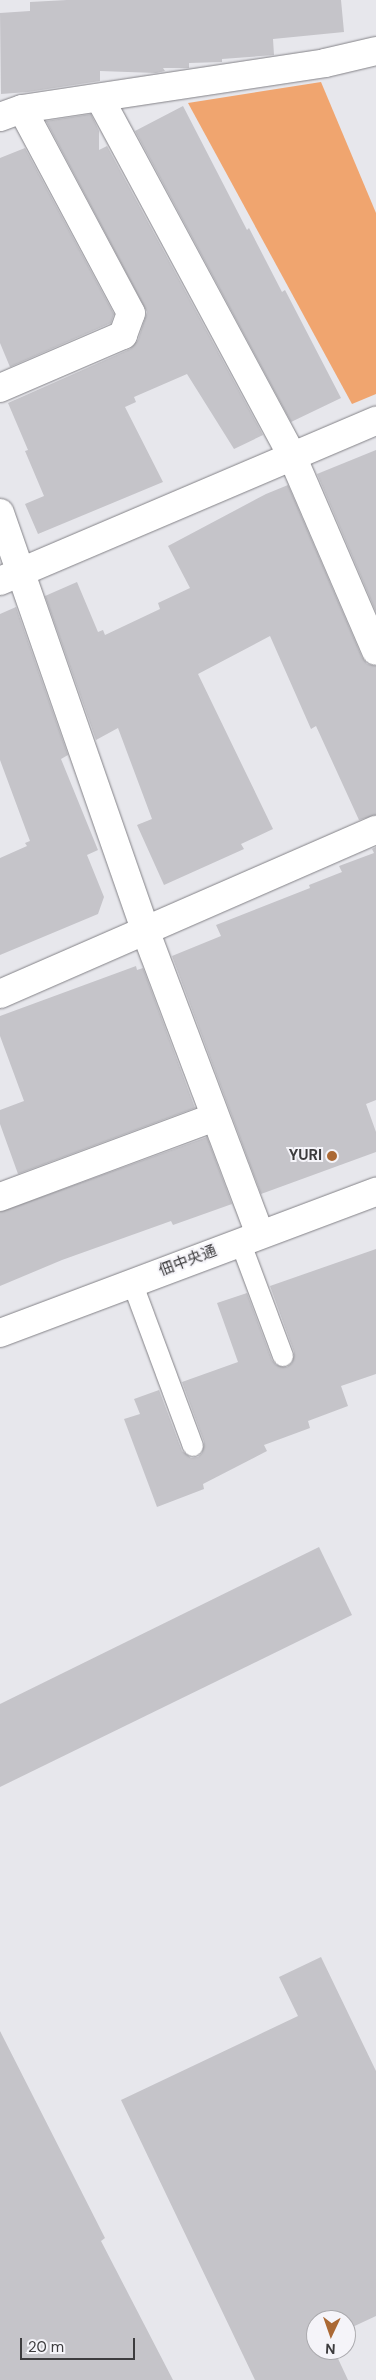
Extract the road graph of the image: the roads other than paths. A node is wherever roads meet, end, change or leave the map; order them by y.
1 (376, 51) edge
2 (100, 99) junction
3 (11, 113) edge
4 (0, 388) edge
5 (376, 421) edge
6 (292, 456) junction
7 (0, 513) edge
8 (10, 576) edge
9 (376, 651) edge
10 (376, 830) edge
11 (145, 930) junction
12 (1, 990) edge
13 (216, 1117) junction
14 (376, 1192) edge
15 (0, 1197) edge
16 (250, 1238) junction
17 (132, 1282) junction
18 (0, 1333) edge
19 (284, 1356) dead end
20 (194, 1446) dead end

1 - 2 street
2 - 3 street
2 - 6 street
3 - 4 street
5 - 6 street
6 - 8 street
6 - 9 street
7 - 8 street
8 - 11 street
10 - 11 street
11 - 12 street
11 - 13 street
13 - 15 street
13 - 16 street
14 - 16 street, 佃中央通
16 - 17 street, 佃中央通
16 - 19 lane
17 - 18 street, 佃中央通
17 - 20 lane

